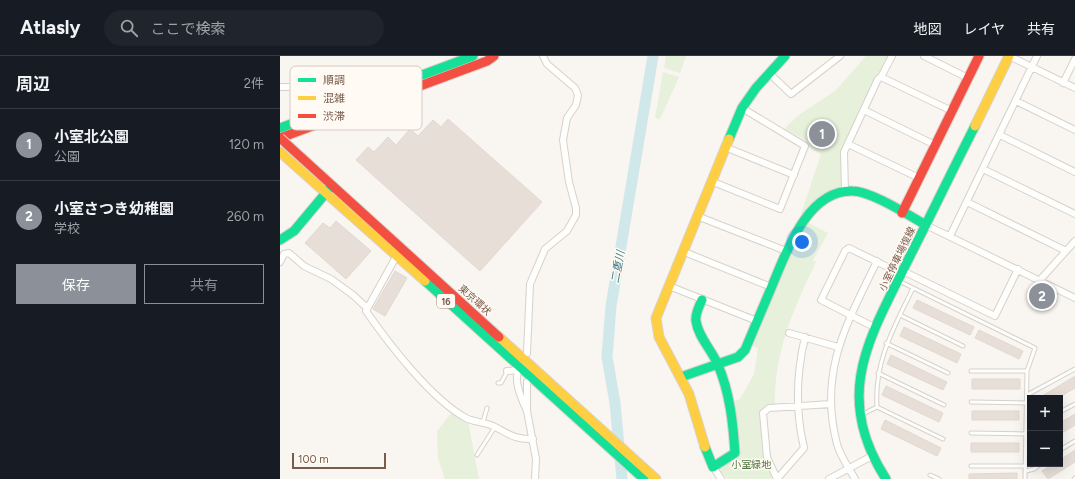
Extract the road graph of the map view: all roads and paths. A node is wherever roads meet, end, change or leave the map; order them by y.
1 (473, 56) edge
2 (494, 56) edge
3 (543, 56) edge
4 (785, 56) edge
5 (840, 56) edge
6 (892, 56) edge
7 (924, 56) edge
8 (979, 56) edge
9 (1009, 56) edge
10 (1037, 56) edge
11 (1075, 59) edge
12 (1032, 67) junction
13 (770, 73) junction
14 (422, 75) edge
15 (881, 77) junction
16 (968, 78) junction
17 (1063, 82) junction
18 (422, 85) edge
19 (1075, 88) edge
20 (1016, 101) junction
21 (742, 108) junction
22 (864, 110) junction
23 (952, 111) junction
24 (290, 124) edge
25 (280, 128) edge
26 (302, 130) edge
27 (1075, 130) edge
28 (1000, 135) junction
29 (280, 138) edge
30 (848, 144) junction
31 (935, 145) junction
32 (725, 147) junction
33 (280, 152) edge
34 (983, 169) junction
35 (1075, 172) edge
36 (794, 174) junction
37 (919, 178) junction
38 (711, 181) junction
39 (333, 186) junction
40 (845, 191) junction
41 (326, 193) junction
42 (967, 202) junction
43 (902, 213) junction
44 (1075, 214) edge
45 (697, 216) junction
46 (926, 225) junction
47 (950, 236) junction
48 (280, 240) edge
49 (1075, 241) edge
50 (786, 251) junction
51 (1066, 251) junction
52 (682, 252) junction
53 (397, 255) junction
54 (877, 261) junction
55 (280, 262) edge
56 (1018, 270) junction
57 (901, 275) junction
58 (1040, 280) junction
59 (669, 286) junction
60 (771, 287) junction
61 (913, 288) junction
62 (1075, 298) edge
63 (702, 300) junction
64 (367, 308) junction
65 (851, 315) junction
66 (900, 315) junction
67 (757, 322) junction
68 (876, 328) junction
69 (789, 333) dead end
70 (805, 337) junction
71 (886, 344) junction
72 (963, 346) dead end
73 (838, 347) junction
74 (527, 353) dead end
75 (718, 365) junction
76 (519, 368) junction
77 (1075, 369) edge
78 (507, 371) joint
79 (971, 371) dead end
80 (1027, 371) junction
81 (878, 373) junction
82 (948, 373) dead end
83 (681, 378) junction
84 (527, 382) dead end
85 (498, 383) dead end
86 (1027, 395) joint
87 (971, 402) dead end
88 (1027, 403) edge
89 (831, 404) junction
90 (1075, 404) edge
91 (944, 405) dead end
92 (797, 406) junction
93 (877, 407) junction
94 (487, 408) dead end
95 (1063, 410) edge
96 (527, 411) junction
97 (860, 415) junction
98 (483, 422) junction
99 (495, 427) junction
100 (1027, 432) edge
101 (972, 433) dead end
102 (532, 439) junction
103 (943, 439) dead end
104 (1075, 441) edge
105 (1063, 448) edge
106 (1027, 449) edge
107 (476, 455) dead end
108 (872, 456) junction
109 (971, 466) dead end
110 (1026, 466) junction
111 (713, 467) junction
112 (1036, 467) edge
113 (849, 468) junction
114 (1026, 471) junction
115 (930, 475) dead end
116 (535, 479) edge
117 (644, 479) edge
118 (656, 479) edge
119 (722, 479) edge
120 (777, 479) edge
121 (829, 479) edge
122 (855, 479) edge
123 (886, 479) edge
124 (939, 479) edge
125 (1026, 479) edge

1 - 14 main road
2 - 18 main road
3 - 74 street
4 - 13 main road
5 - 13 street
6 - 15 street
7 - 16 street
8 - 16 main road
9 - 12 street
9 - 46 main road, 小室停車場復線
10 - 12 street
11 - 17 street
12 - 17 street
12 - 20 street
13 - 21 main road
15 - 22 street
15 - 23 street
16 - 23 main road
17 - 19 street
20 - 27 street
20 - 28 street
21 - 32 main road
21 - 36 street
22 - 30 street
22 - 31 street
23 - 31 main road
24 - 25 main road
26 - 29 main road
28 - 34 street
28 - 35 street
29 - 39 main road, 東京環状 / 16, bridge
30 - 37 street
30 - 40 street
31 - 37 main road
32 - 36 street
32 - 38 main road
33 - 41 main road, 東京環状 / 16
34 - 42 street
34 - 44 street
36 - 38 street
37 - 43 main road
38 - 45 main road
39 - 41 main road
39 - 118 main road, 東京環状 / 16
40 - 43 main road
40 - 50 main road
41 - 48 main road
41 - 53 main road, 東京環状 / 16
42 - 47 street
42 - 51 street
43 - 46 main road
45 - 50 street
45 - 52 main road
46 - 47 street
46 - 57 main road, 小室停車場復線
47 - 56 street
49 - 51 street
50 - 60 main road
51 - 58 street
52 - 59 main road
52 - 60 street
53 - 64 street
53 - 76 main road, 東京環状 / 16
54 - 57 street
54 - 65 street
54 - 65 street
55 - 64 street
56 - 57 street
56 - 58 street
57 - 61 lane
57 - 68 main road, 小室停車場復線
58 - 62 street
59 - 63 street
59 - 83 main road
60 - 67 main road
61 - 66 lane
61 - 80 lane
63 - 67 street
63 - 75 main road
64 - 98 street
65 - 68 street
65 - 73 street
66 - 71 lane
66 - 72 lane
67 - 75 main road
68 - 97 main road, 小室停車場復線
69 - 70 street
70 - 73 street
70 - 92 street
71 - 81 lane
71 - 82 lane
73 - 89 street
75 - 83 main road
75 - 111 main road
76 - 78 street
76 - 96 street
76 - 117 main road, 東京環状 / 16
77 - 86 lane
78 - 85 lane
79 - 80 lane
80 - 86 lane
81 - 91 lane
81 - 93 lane
83 - 111 main road
84 - 96 street
87 - 88 lane
89 - 92 street
89 - 113 street
90 - 95 lane
92 - 120 street
92 - 120 street
93 - 97 lane
93 - 103 lane
94 - 98 lane
96 - 102 street
97 - 108 main road, 小室停車場復線
98 - 99 street
99 - 102 street
99 - 107 lane
100 - 101 lane
102 - 116 street
104 - 105 lane
106 - 110 lane
108 - 113 street
108 - 123 main road, 小室停車場復線
109 - 110 lane
110 - 114 lane
111 - 119 street
112 - 114 lane
113 - 121 street
113 - 122 street
114 - 125 lane
115 - 124 lane

